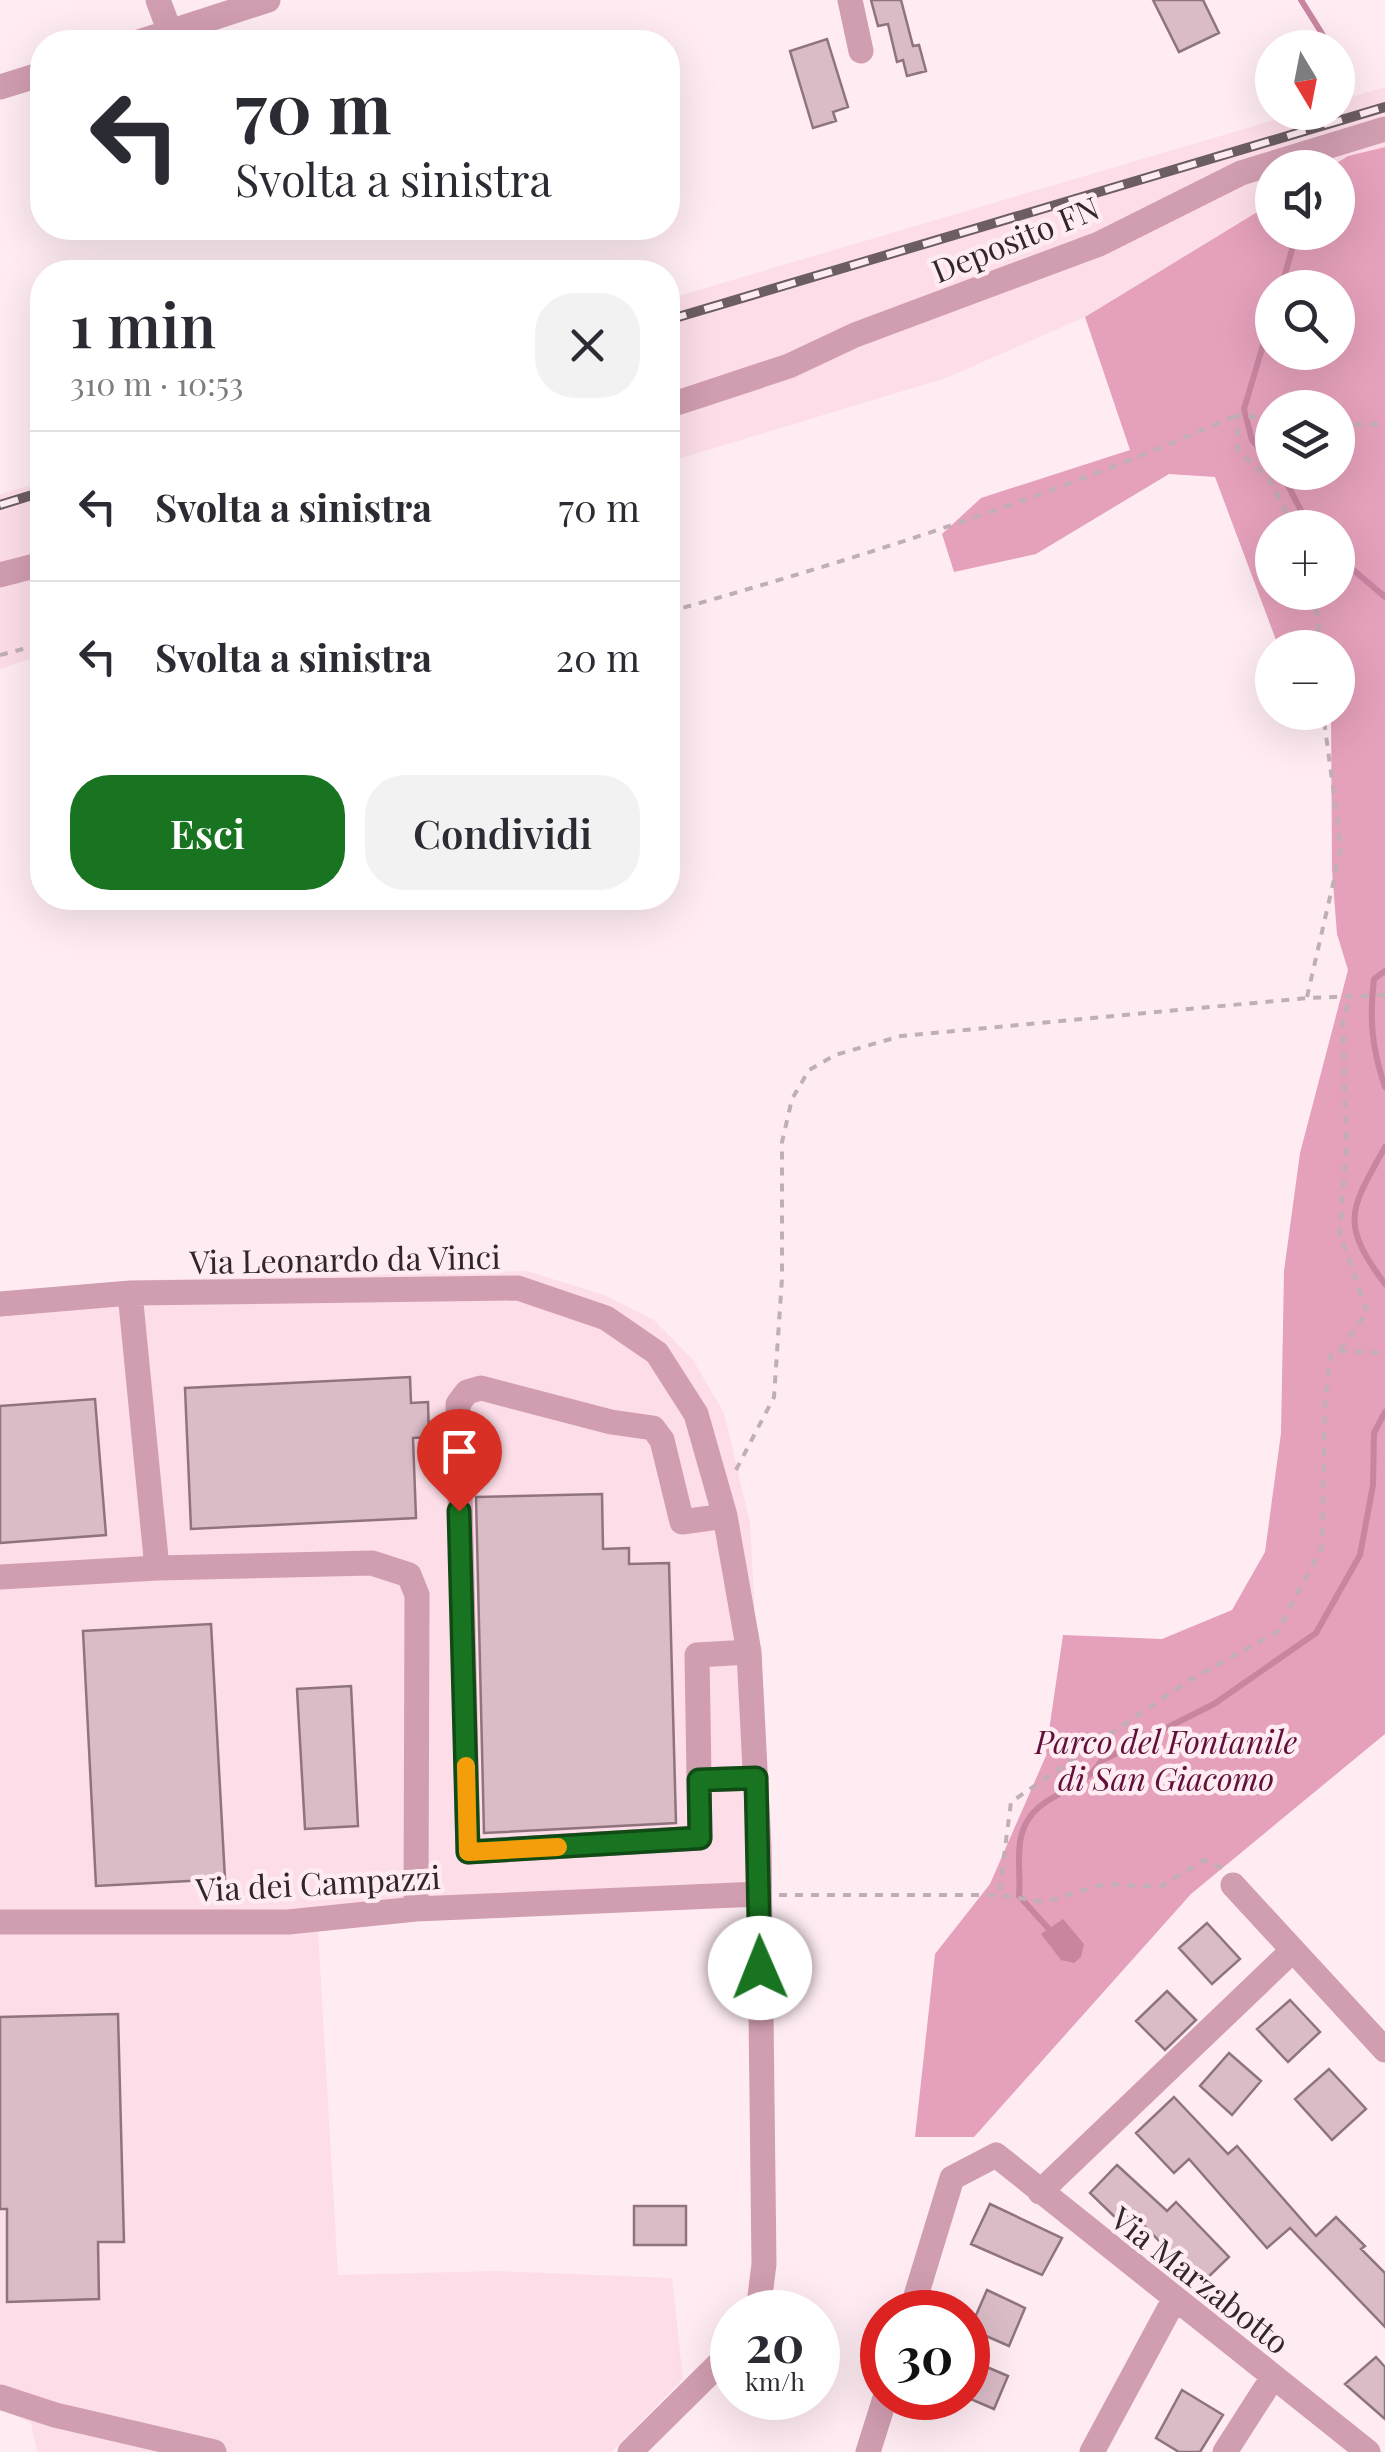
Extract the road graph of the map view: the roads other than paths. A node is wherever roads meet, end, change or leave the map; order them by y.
1 (158, 0) edge
2 (268, 0) edge
3 (850, 0) edge
4 (169, 30) edge
5 (176, 30) edge
6 (861, 51) dead end
7 (30, 78) edge
8 (0, 87) edge
9 (1385, 129) edge
10 (680, 402) edge
11 (30, 567) edge
12 (0, 576) edge
13 (130, 1293) junction
14 (0, 1304) edge
15 (723, 1506) junction
16 (157, 1568) junction
17 (0, 1577) edge
18 (749, 1652) junction
19 (756, 1778) junction
20 (699, 1780) junction
21 (1233, 1885) road end
22 (759, 1894) junction
23 (416, 1909) junction
24 (0, 1922) edge
25 (1292, 1950) junction
26 (1385, 2050) edge
27 (1040, 2192) junction
28 (761, 2290) edge
29 (918, 2290) edge
30 (1174, 2300) junction
31 (710, 2373) edge
32 (1272, 2378) junction
33 (0, 2397) edge
34 (878, 2420) edge
35 (214, 2452) edge
36 (630, 2452) edge
37 (868, 2452) edge
38 (1092, 2452) edge
39 (1226, 2452) edge
40 (1368, 2452) edge

1 - 4 street
2 - 5 street
3 - 6 street
7 - 8 street
9 - 10 street, Deposito FN
11 - 12 street
13 - 14 street, Via Leonardo da Vinci
13 - 15 street, Via Leonardo da Vinci
13 - 16 street
15 - 18 street, Via Leonardo da Vinci
15 - 20 street
16 - 17 street
16 - 23 street
18 - 19 street, Via Leonardo da Vinci
18 - 20 street
19 - 20 street
19 - 22 street, Via Leonardo da Vinci
21 - 25 street
22 - 23 street, Via dei Campazzi
22 - 28 street, Via Leonardo da Vinci
23 - 24 street, Via dei Campazzi
25 - 26 street
25 - 27 street
27 - 29 street, Via Marzabotto
27 - 30 street, Via Marzabotto
30 - 32 street, Via Marzabotto
30 - 38 street
31 - 36 street
32 - 39 street
32 - 40 street, Via Marzabotto
33 - 35 street
34 - 37 street

